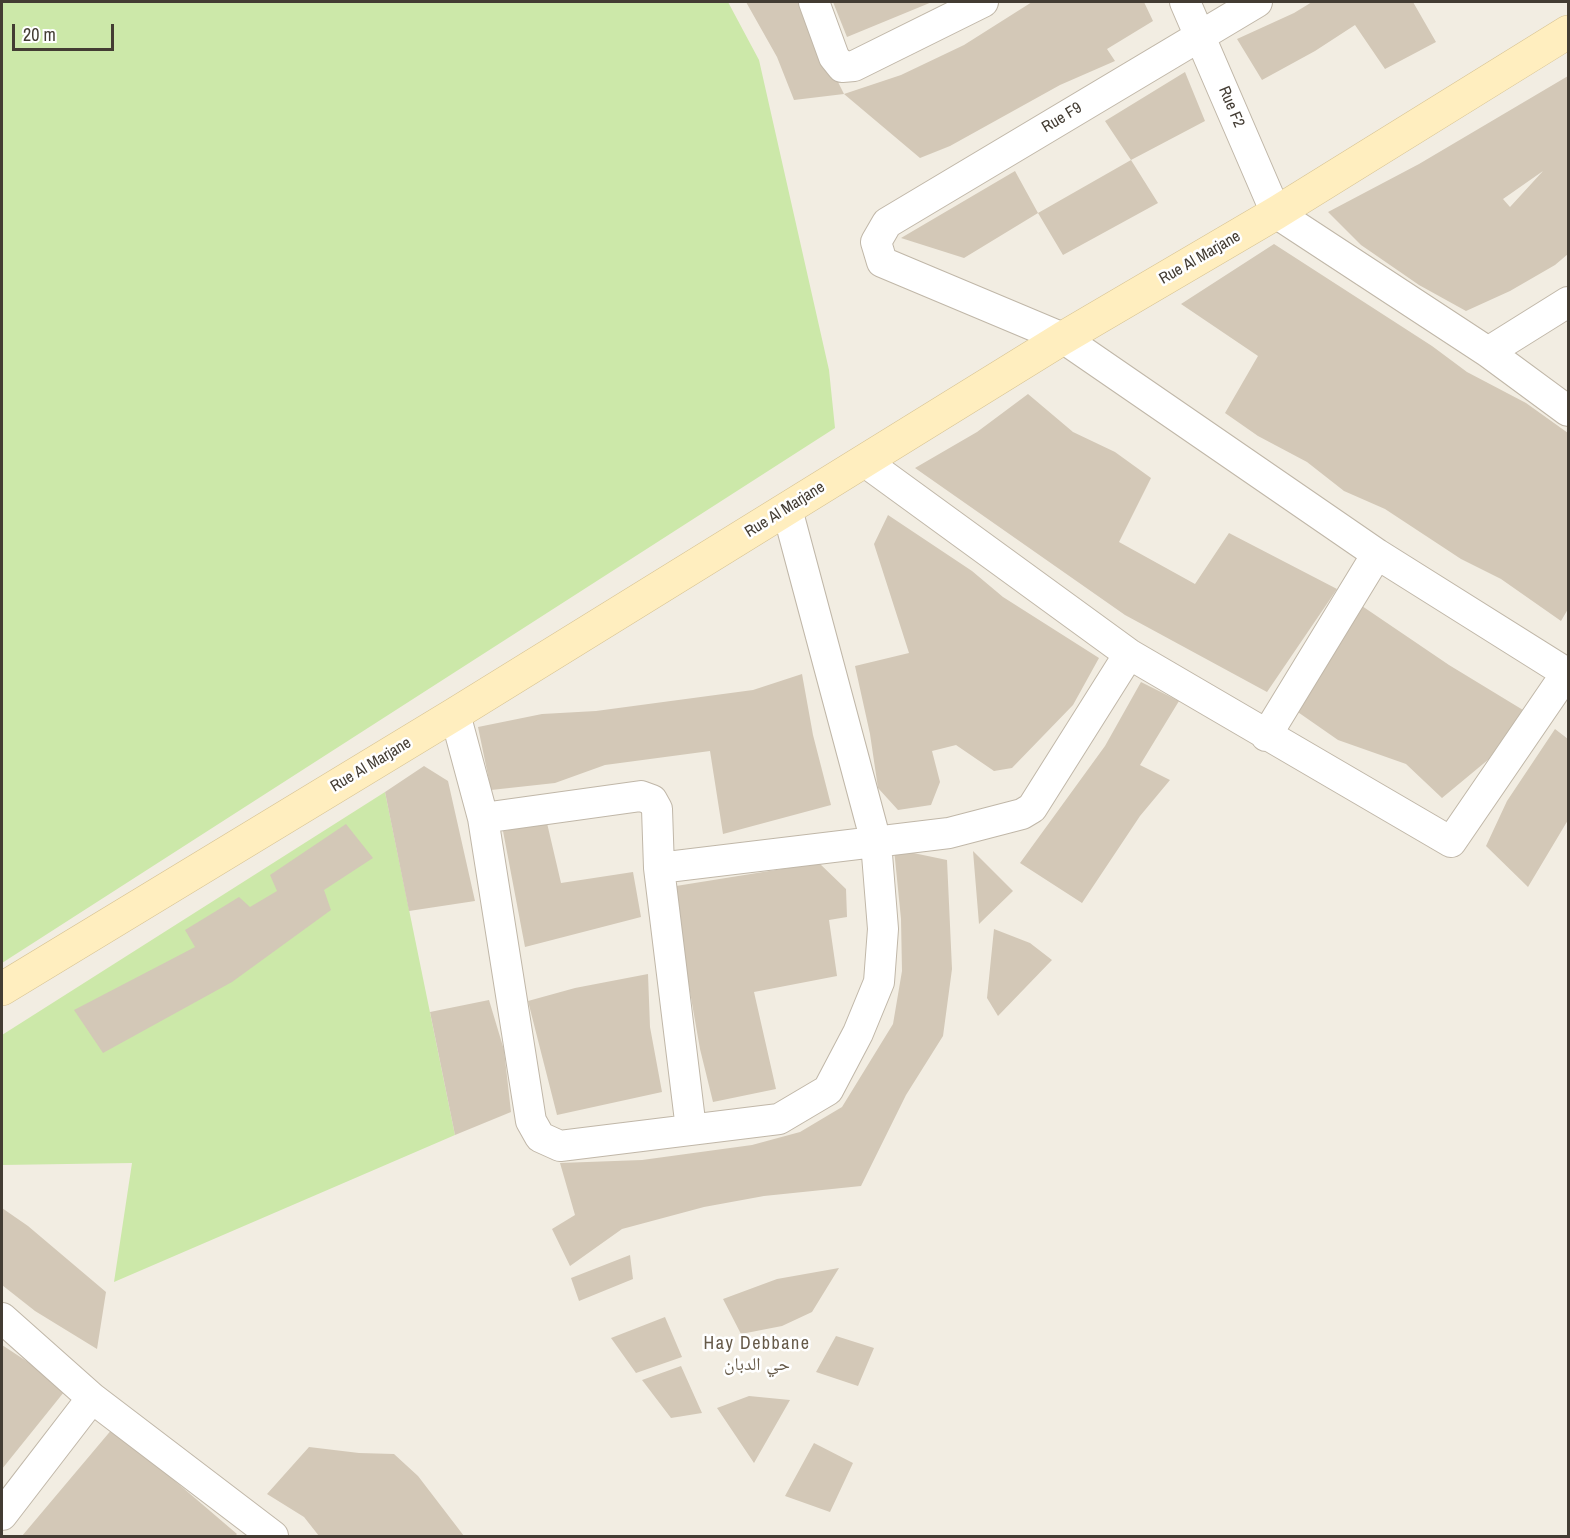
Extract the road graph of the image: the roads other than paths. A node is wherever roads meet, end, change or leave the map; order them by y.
1 (814, 2) edge
2 (983, 2) edge
3 (1185, 2) edge
4 (1257, 2) edge
5 (1569, 32) edge
6 (1200, 35) junction
7 (1276, 213) junction
8 (1569, 302) edge
9 (1063, 338) junction
10 (1488, 352) junction
11 (1569, 411) edge
12 (864, 460) junction
13 (787, 509) junction
14 (1377, 554) junction
15 (1129, 654) junction
16 (1568, 673) edge
17 (455, 714) junction
18 (1266, 736) junction
19 (483, 818) junction
20 (876, 842) junction
21 (659, 868) junction
22 (2, 989) edge
23 (692, 1129) junction
24 (2, 1318) edge
25 (92, 1398) junction
26 (2, 1515) edge
27 (273, 1536) edge

1 - 2 street
3 - 6 street, Rue F2
4 - 6 street, Rue F9
5 - 7 street, Rue Al Marjane
6 - 7 street, Rue F2
6 - 9 street, Rue F9
7 - 9 street, Rue Al Marjane
7 - 10 street
8 - 10 street
9 - 12 street, Rue Al Marjane
9 - 14 street
10 - 11 street
12 - 13 street, Rue Al Marjane
12 - 15 street
13 - 17 street, Rue Al Marjane
13 - 20 street
14 - 16 street
14 - 18 street
15 - 18 street
15 - 20 street
16 - 18 street
17 - 19 street
17 - 22 street, Rue Al Marjane
19 - 21 street
19 - 23 street
20 - 21 street
20 - 23 street
21 - 23 street
24 - 25 street
25 - 26 street
25 - 27 street

